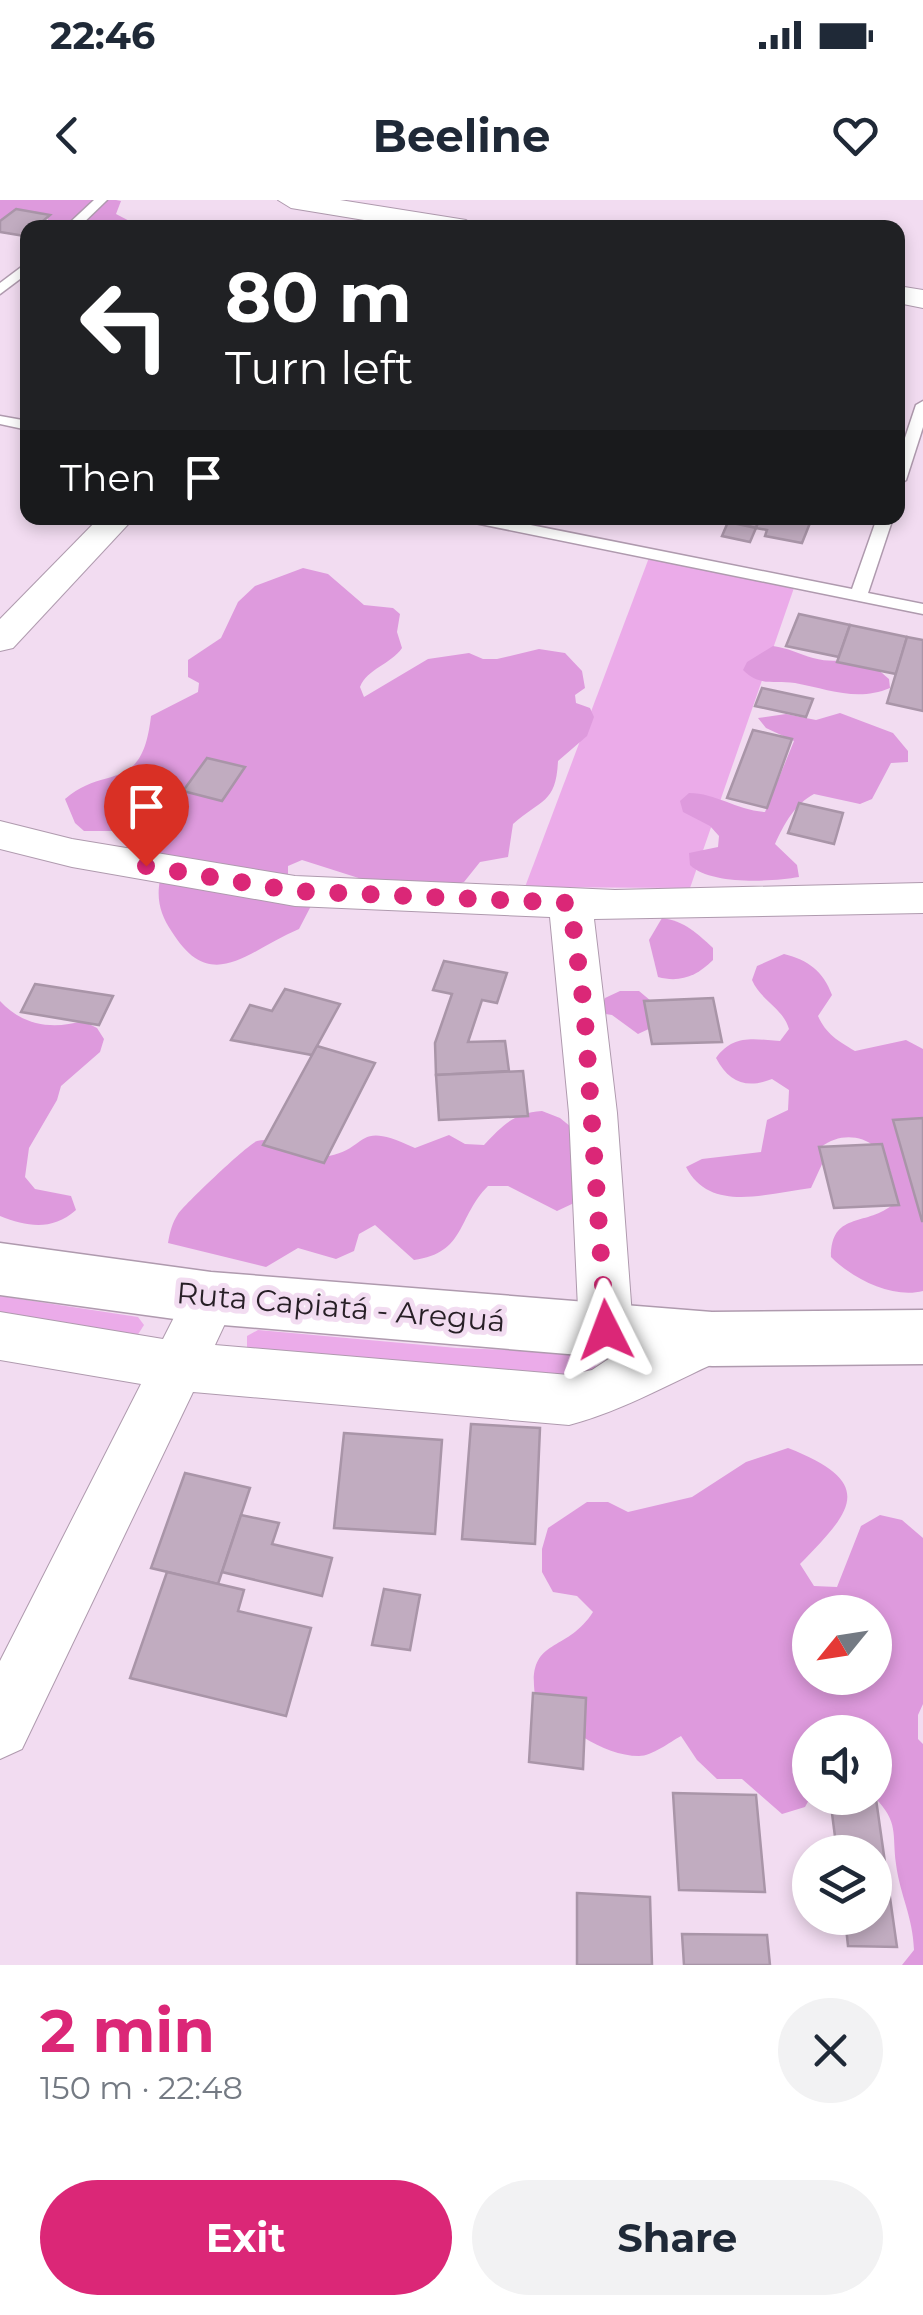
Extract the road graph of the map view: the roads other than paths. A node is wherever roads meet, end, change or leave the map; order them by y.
1 (101, 200) edge
2 (291, 200) edge
3 (407, 215) edge
4 (79, 220) edge
5 (20, 273) edge
6 (0, 290) edge
7 (923, 405) edge
8 (905, 459) edge
9 (110, 525) edge
10 (509, 525) edge
11 (882, 525) edge
12 (858, 596) junction
13 (923, 609) edge
14 (0, 640) edge
15 (0, 835) edge
16 (923, 898) edge
17 (570, 903) junction
18 (0, 1269) edge
19 (211, 1298) junction
20 (606, 1330) junction
21 (0, 1336) edge
22 (923, 1337) edge
23 (712, 1338) junction
24 (178, 1366) junction
25 (0, 1727) edge

1 - 4 lane
2 - 3 street
5 - 6 lane
7 - 8 lane
9 - 14 street
10 - 12 lane
11 - 12 lane
12 - 13 lane
15 - 17 street
16 - 17 street
17 - 20 street
18 - 19 main road, Ruta Capiatá - Areguá
19 - 20 main road, Ruta Capiatá - Areguá
19 - 24 street
20 - 23 main road, Ruta Capiatá - Areguá
21 - 24 street
22 - 23 main road, Ruta Capiatá - Areguá
23 - 24 street
24 - 25 street

